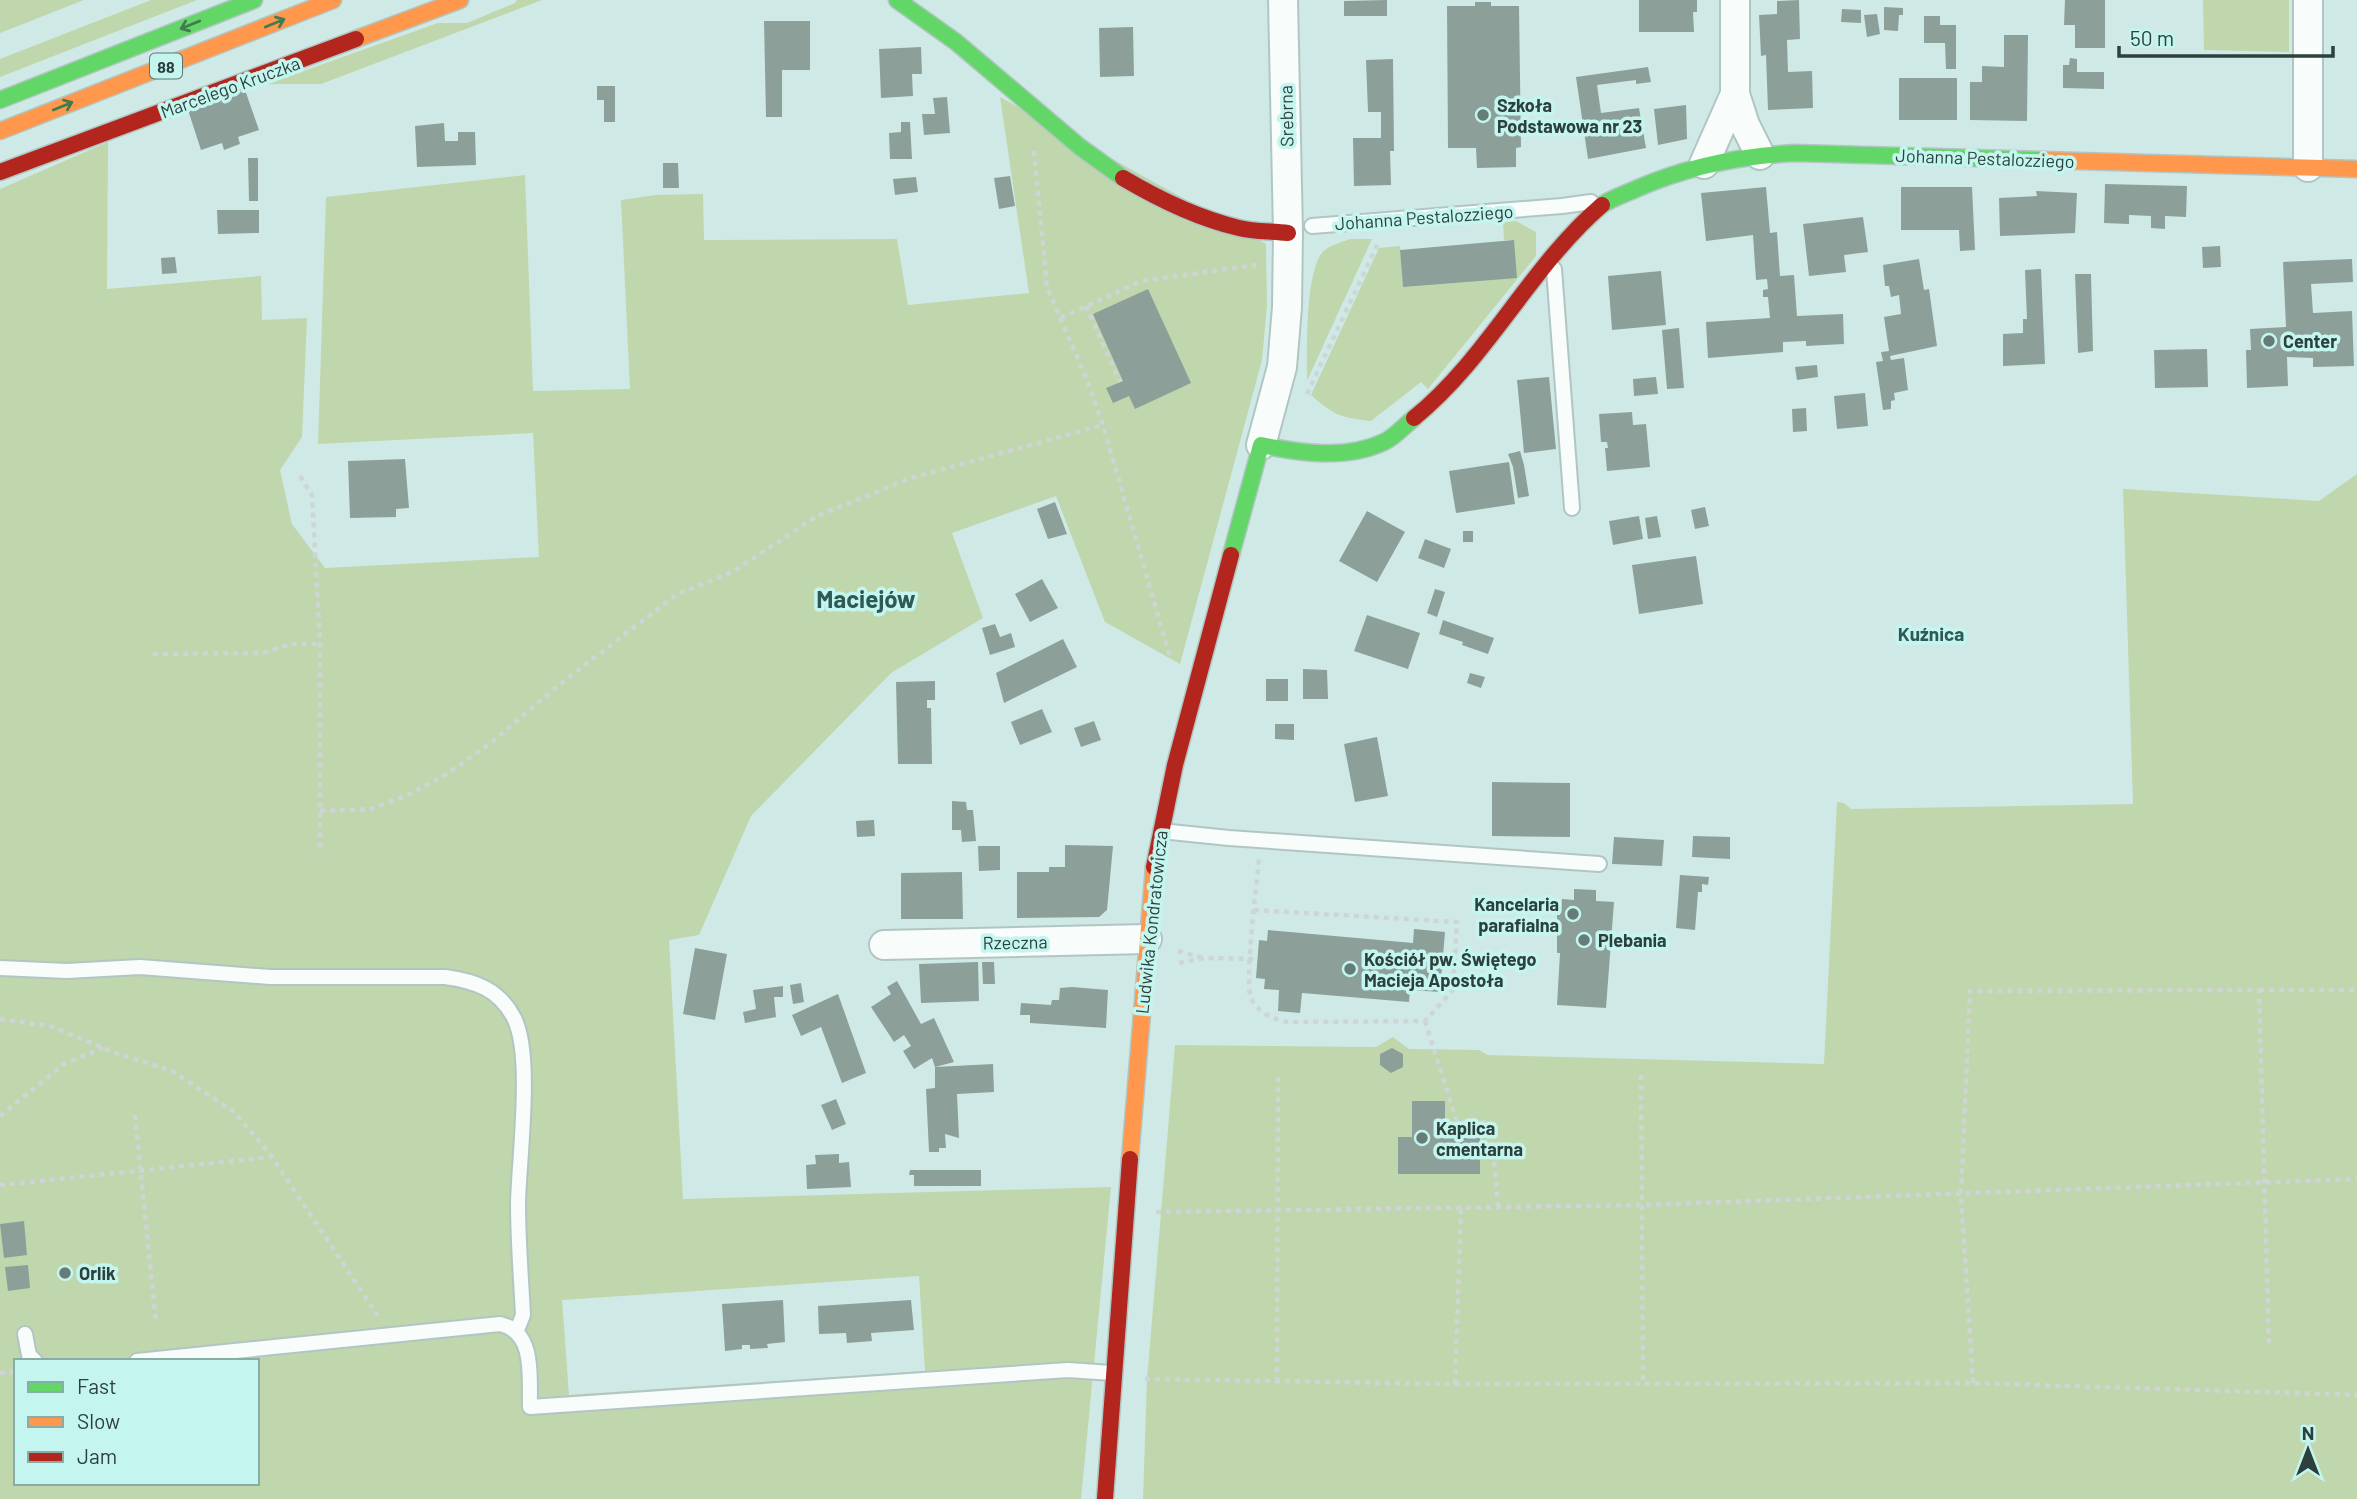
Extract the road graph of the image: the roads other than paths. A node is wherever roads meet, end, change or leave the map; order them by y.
1 (254, 0) edge
2 (333, 0) edge
3 (460, 0) edge
4 (897, 0) edge
5 (1283, 0) edge
6 (1735, 0) edge
7 (2308, 0) edge
8 (1735, 94) junction
9 (0, 100) edge
10 (0, 131) edge
11 (1759, 155) junction
12 (1704, 164) junction
13 (2308, 167) junction
14 (2357, 169) edge
15 (0, 172) edge
16 (1619, 195) junction
17 (1300, 229) junction
18 (1553, 258) junction
19 (1261, 445) junction
20 (1572, 508) dead end
21 (1160, 831) junction
22 (1599, 864) dead end
23 (1147, 939) junction
24 (884, 945) dead end
25 (0, 968) edge
26 (516, 1330) junction
27 (25, 1334) dead end
28 (33, 1359) edge
29 (156, 1359) edge
30 (1113, 1373) junction
31 (1105, 1499) edge

1 -> 9 street, 88
10 -> 2 street, 88
3 - 15 street, Marcelego Kruczka
4 - 17 street
5 - 17 street, Srebrna
6 - 8 street
7 - 13 street
8 - 11 street
8 - 12 street
11 - 12 street, Johanna Pestalozziego
11 - 13 street, Johanna Pestalozziego
12 - 16 street, Johanna Pestalozziego
13 - 14 street, Johanna Pestalozziego
16 - 17 lane, Johanna Pestalozziego
16 - 18 street, Johanna Pestalozziego
17 - 19 street, Ludwika Kondratowicza
18 - 19 street, Johanna Pestalozziego
18 - 20 lane
19 - 21 street, Ludwika Kondratowicza
21 - 22 lane
21 - 23 street, Ludwika Kondratowicza
23 - 24 street, Rzeczna
23 - 30 street, Ludwika Kondratowicza
25 - 26 lane
26 - 29 lane
26 - 30 lane
27 - 28 lane
30 - 31 street, Ludwika Kondratowicza

